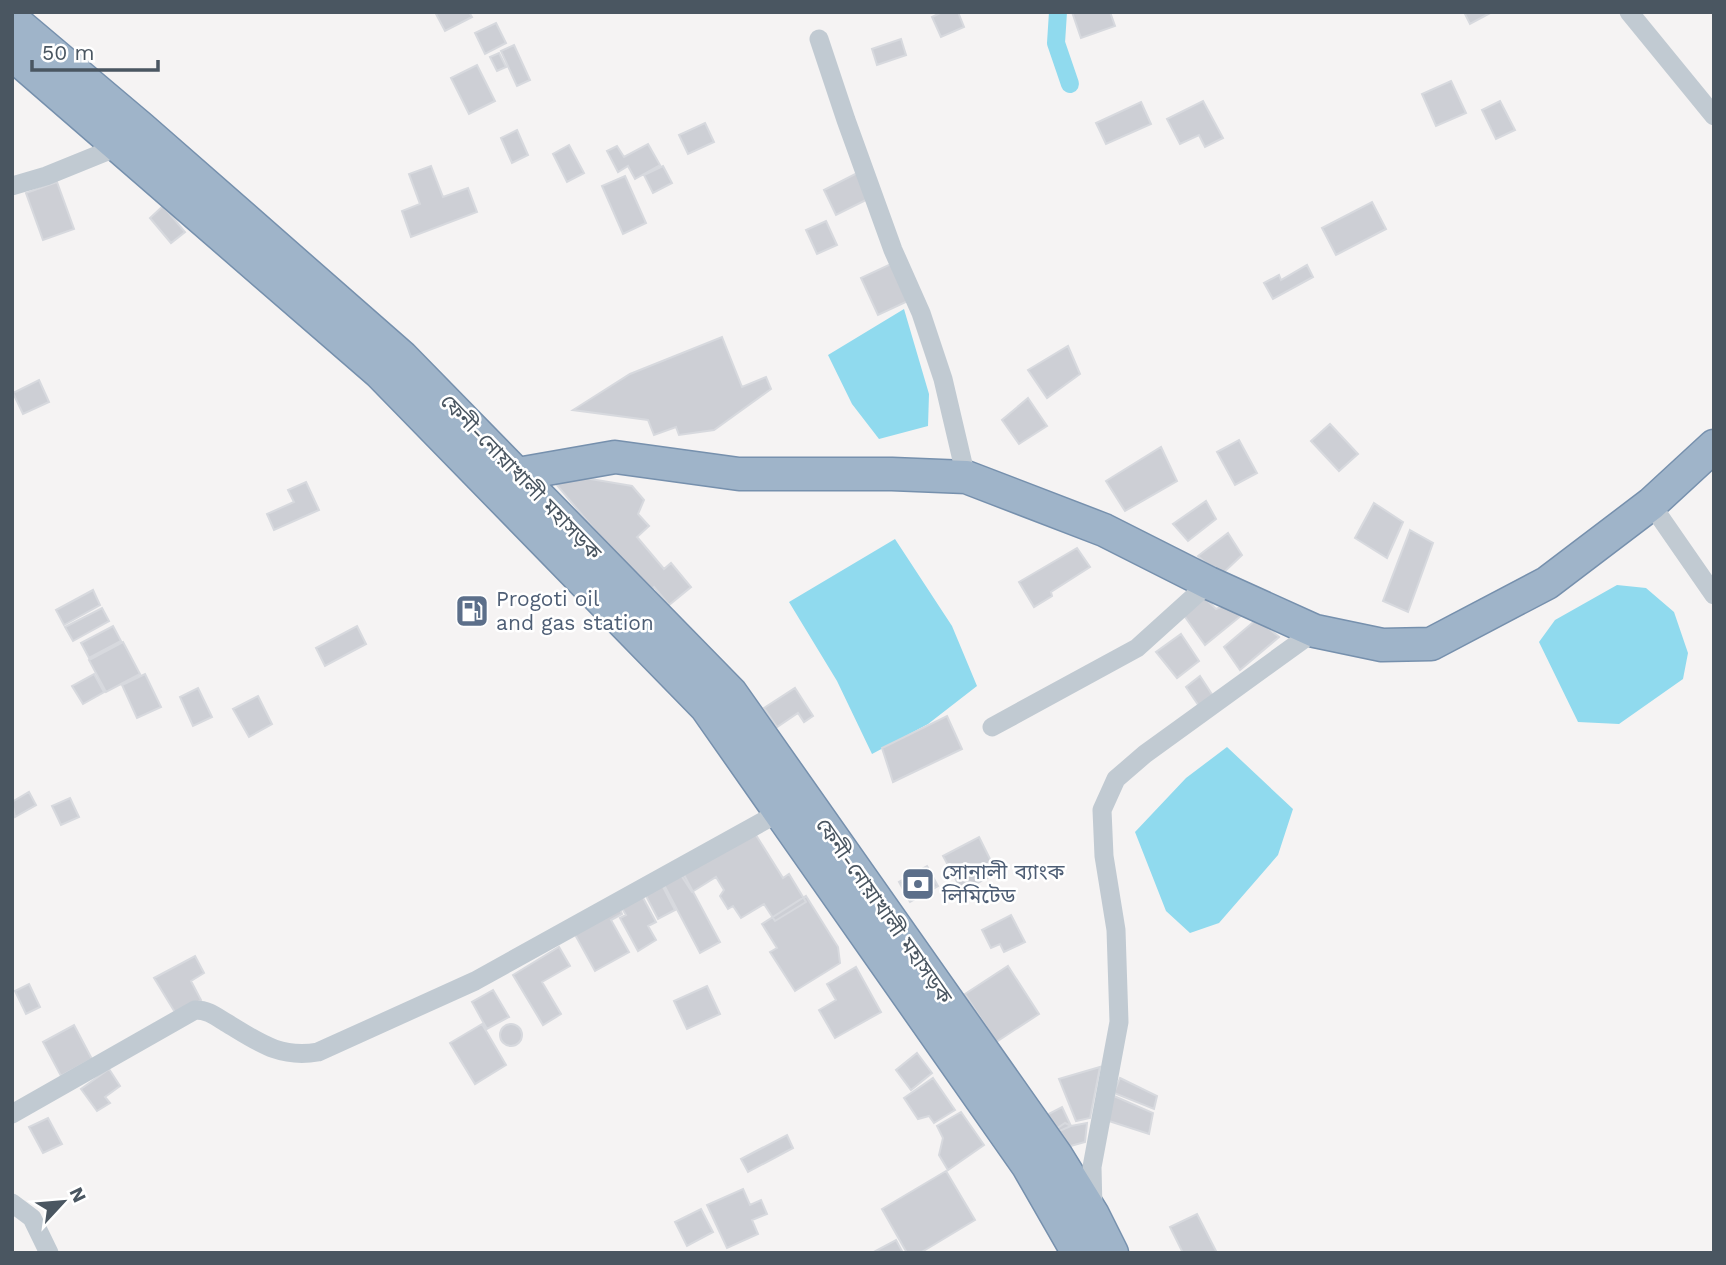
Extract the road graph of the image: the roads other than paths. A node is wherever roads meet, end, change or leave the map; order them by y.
1 (1629, 12) edge
2 (12, 19) edge
3 (819, 39) dead end
4 (12, 54) edge
5 (1714, 117) edge
6 (120, 146) junction
7 (12, 186) edge
8 (1714, 446) edge
9 (478, 473) junction
10 (518, 474) junction
11 (966, 477) junction
12 (1651, 504) junction
13 (1209, 583) junction
14 (1714, 596) edge
15 (1315, 631) junction
16 (992, 727) dead end
17 (780, 812) junction
18 (12, 1114) edge
19 (12, 1203) edge
20 (1093, 1215) junction
21 (49, 1253) edge
22 (1077, 1253) edge
23 (1093, 1253) edge
24 (1112, 1253) edge

1 - 5 street
2 - 10 highway, ফেনী-নোয়াখালী মহাসড়ক
3 - 11 street
4 - 6 highway, ফেনী-নোয়াখালী মহাসড়ক
6 - 7 street
6 - 9 highway, ফেনী-নোয়াখালী মহাসড়ক
8 - 12 highway
9 - 10 highway
9 - 17 highway, ফেনী-নোয়াখালী মহাসড়ক
10 - 11 highway
10 - 20 highway, ফেনী-নোয়াখালী মহাসড়ক
11 - 13 highway
12 - 14 street
12 - 15 highway
13 - 15 highway
13 - 16 street
15 - 20 street
17 - 18 street
17 - 22 highway, ফেনী-নোয়াখালী মহাসড়ক
19 - 21 street
20 - 23 street
20 - 24 highway, ফেনী-নোয়াখালী মহাসড়ক

